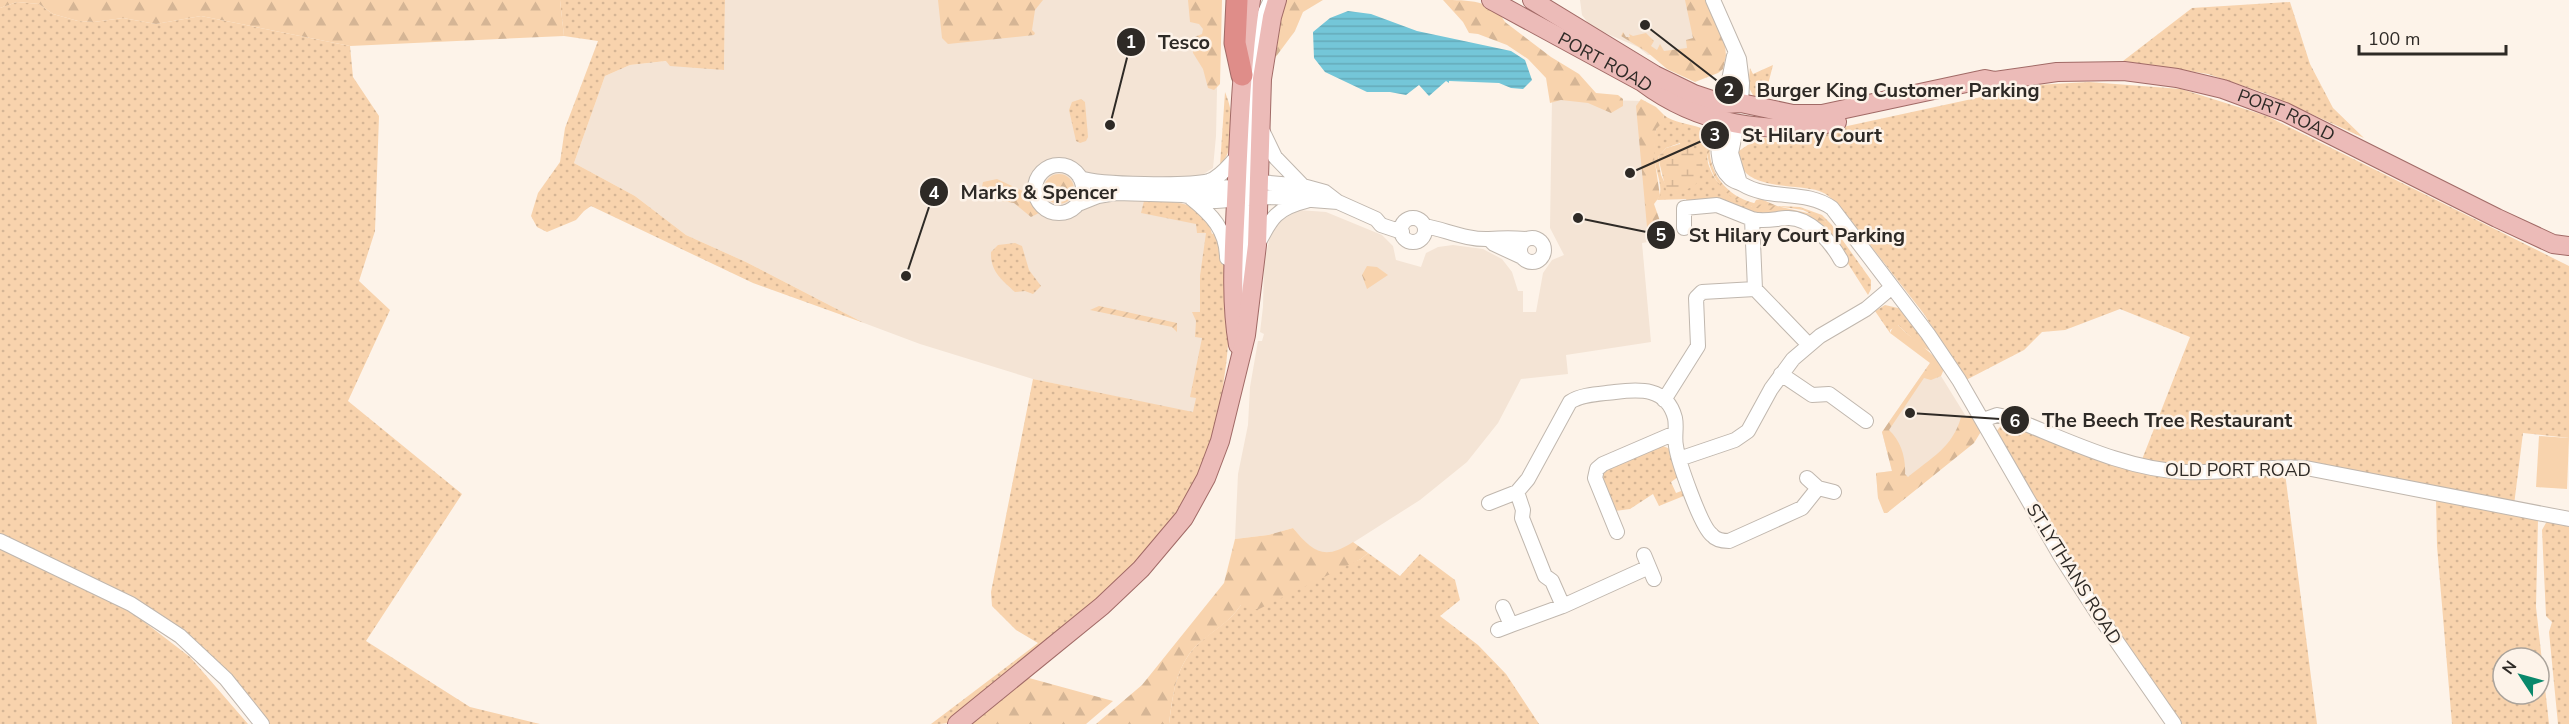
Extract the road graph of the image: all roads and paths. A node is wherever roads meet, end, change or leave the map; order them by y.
1 (1237, 0) edge
2 (1251, 0) edge
3 (1272, 0) edge
4 (1277, 0) edge
5 (1491, 0) edge
6 (1532, 0) edge
7 (1713, 0) edge
8 (1242, 75) junction
9 (1731, 113) junction
10 (1260, 125) junction
11 (1237, 157) junction
12 (1080, 178) junction
13 (1303, 186) junction
14 (1188, 190) junction
15 (1247, 191) junction
16 (1314, 199) junction
17 (1338, 202) junction
18 (1078, 204) junction
19 (1752, 219) junction
20 (1402, 228) junction
21 (1684, 228) dead end
22 (1424, 231) junction
23 (1489, 239) junction
24 (1527, 239) junction
25 (1257, 245) junction
26 (2561, 245) edge
27 (1522, 257) junction
28 (2569, 259) edge
29 (1841, 260) dead end
30 (1892, 287) junction
31 (1755, 289) junction
32 (1235, 293) junction
33 (1236, 333) junction
34 (1809, 345) junction
35 (1239, 355) junction
36 (1781, 374) junction
37 (1664, 400) junction
38 (1983, 420) junction
39 (1866, 421) dead end
40 (1675, 433) junction
41 (1679, 459) junction
42 (1807, 478) dead end
43 (1818, 488) junction
44 (1517, 492) junction
45 (1834, 492) dead end
46 (1489, 503) dead end
47 (2569, 519) edge
48 (1617, 532) dead end
49 (0, 541) edge
50 (1649, 567) dead end
51 (1563, 606) junction
52 (1503, 607) dead end
53 (262, 724) edge
54 (957, 724) edge
55 (2174, 724) edge

1 - 8 highway
2 - 8 main road
3 - 15 street
4 - 10 main road
5 - 9 main road, PORT ROAD
6 - 9 main road, PORT ROAD
7 - 9 street
8 - 11 main road
9 - 26 main road, PORT ROAD
9 - 30 street
10 - 13 street
10 - 15 main road
11 - 14 street
11 - 15 main road
12 - 14 street
12 - 18 street
12 - 18 street
13 - 15 street
13 - 17 street
14 - 15 street
14 - 18 street
14 - 32 street
15 - 16 street
15 - 25 main road
15 - 32 main road
15 - 33 street
16 - 17 street
16 - 25 street
17 - 20 street
19 - 21 street
19 - 29 street
19 - 31 street
20 - 22 street
20 - 22 street
22 - 23 street
23 - 24 street
23 - 27 street
24 - 27 street
24 - 27 street
25 - 35 main road
26 - 28 main road, PORT ROAD
30 - 34 street
30 - 38 street
31 - 34 street
31 - 37 street
32 - 33 main road
33 - 35 main road
34 - 36 street
35 - 54 main road
36 - 39 street
36 - 41 street
37 - 40 street
37 - 44 street
38 - 47 street, OLD PORT ROAD
38 - 55 street, ST.LYTHANS ROAD
40 - 41 street
40 - 48 street
41 - 43 street
42 - 43 street
43 - 45 street
44 - 46 street
44 - 51 street
49 - 53 street
50 - 51 street
51 - 52 street

